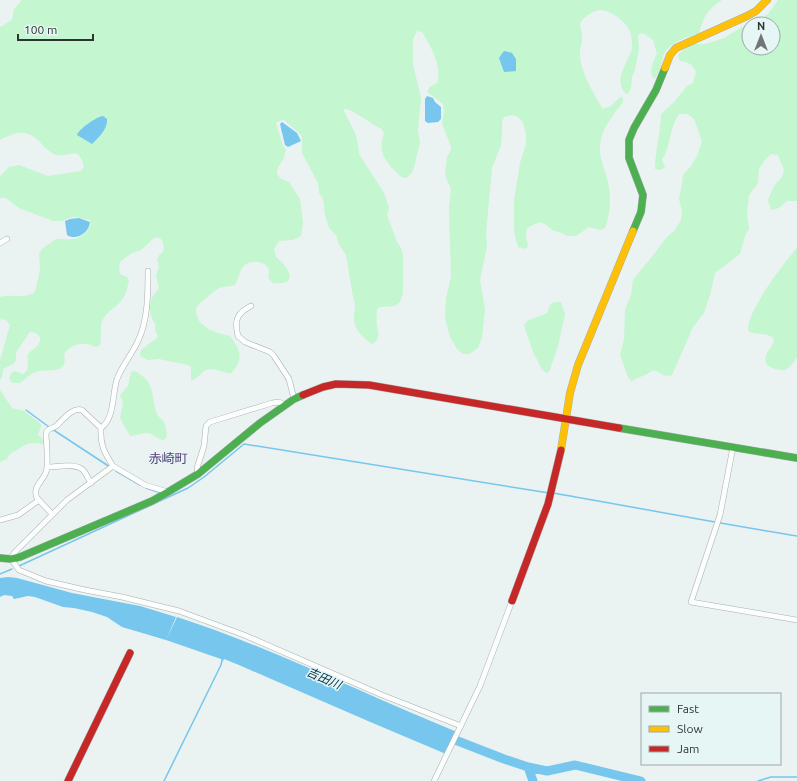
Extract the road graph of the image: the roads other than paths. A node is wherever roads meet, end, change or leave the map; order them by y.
1 (767, 0) edge
2 (7, 239) dead end
3 (0, 243) edge
4 (148, 271) dead end
5 (251, 306) dead end
6 (294, 399) junction
7 (284, 405) junction
8 (566, 419) junction
9 (101, 428) junction
10 (733, 447) junction
11 (797, 458) edge
12 (47, 467) junction
13 (111, 468) junction
14 (198, 474) junction
15 (91, 483) junction
16 (168, 492) junction
17 (39, 500) junction
18 (52, 514) junction
19 (0, 520) edge
20 (0, 558) edge
21 (12, 559) junction
22 (512, 601) joint
23 (797, 620) edge
24 (130, 653) dead end
25 (461, 728) junction
26 (68, 781) edge
27 (434, 781) edge

1 - 8 street
2 - 3 street
4 - 9 street
5 - 6 street
6 - 7 street
6 - 8 street
7 - 14 street
7 - 14 street
8 - 10 street
8 - 22 street
9 - 12 street
9 - 13 street
10 - 11 street
10 - 23 street
12 - 15 street
12 - 17 street
13 - 15 street
13 - 16 street
14 - 16 street
15 - 18 street
16 - 21 street
17 - 18 street
17 - 19 street
18 - 21 street
20 - 21 street
21 - 25 street
22 - 25 street
24 - 26 street
25 - 27 street

